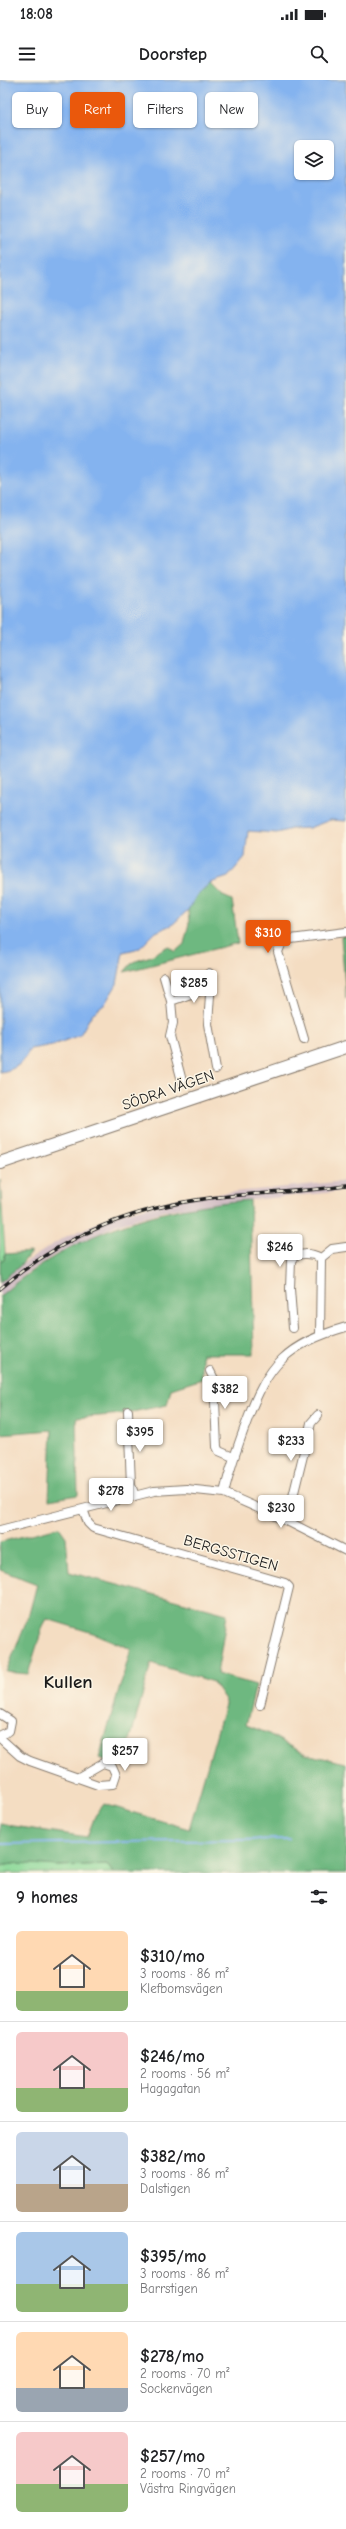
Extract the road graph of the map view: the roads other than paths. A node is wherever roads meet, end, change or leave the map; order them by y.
1 (346, 932) edge
2 (208, 973) dead end
3 (164, 977) dead end
4 (210, 987) junction
5 (171, 1001) junction
6 (304, 1040) dead end
7 (346, 1047) edge
8 (216, 1069) dead end
9 (182, 1081) dead end
10 (0, 1163) edge
11 (346, 1247) edge
12 (321, 1258) junction
13 (346, 1327) edge
14 (293, 1328) dead end
15 (320, 1335) junction
16 (210, 1372) dead end
17 (128, 1412) dead end
18 (318, 1415) dead end
19 (233, 1457) junction
20 (224, 1493) junction
21 (135, 1496) junction
22 (83, 1509) junction
23 (287, 1521) junction
24 (0, 1530) edge
25 (346, 1551) edge
26 (260, 1705) dead end
27 (0, 1714) edge
28 (0, 1736) edge
29 (77, 1778) dead end

1 - 6 street
2 - 4 street
3 - 5 street
4 - 5 street
4 - 8 street
5 - 9 street
7 - 10 highway, SÖDRA VÄGEN
11 - 12 street
12 - 14 street
12 - 15 street
13 - 15 street
15 - 19 street
16 - 19 street
17 - 21 street
18 - 23 street
19 - 20 street
20 - 21 street
20 - 23 street
21 - 22 street
22 - 24 street
22 - 26 street, BERGSSTIGEN
23 - 25 street
27 - 28 street
28 - 29 street

